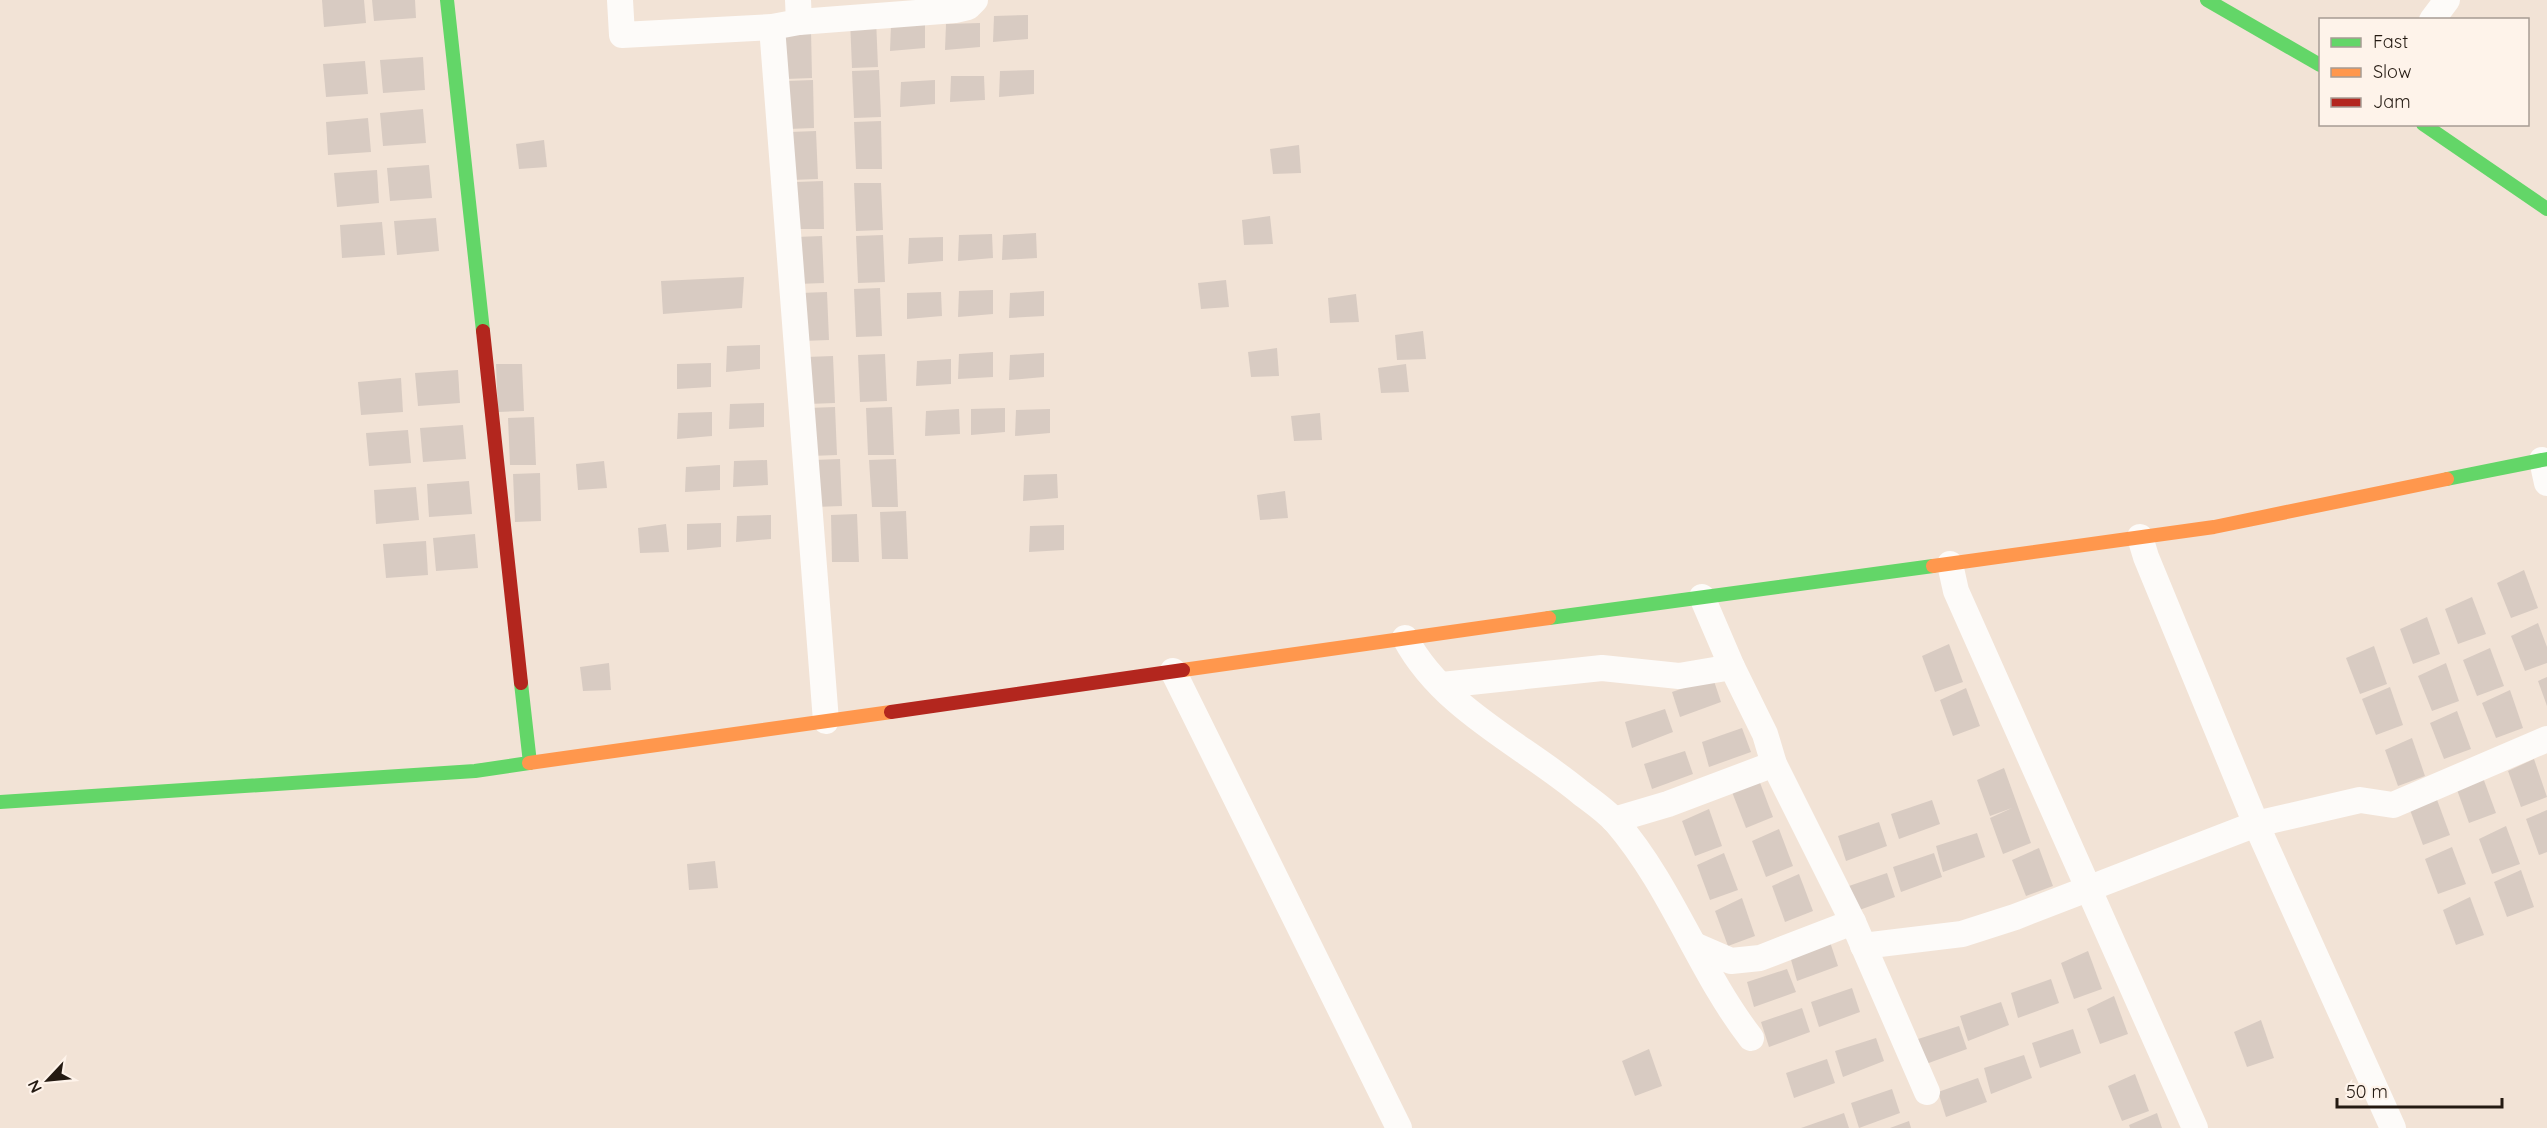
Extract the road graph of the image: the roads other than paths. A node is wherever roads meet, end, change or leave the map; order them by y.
1 (447, 0) edge
2 (620, 0) edge
3 (975, 0) edge
4 (2207, 0) edge
5 (2447, 0) edge
6 (798, 11) edge
7 (2434, 18) edge
8 (772, 27) junction
9 (2319, 64) edge
10 (2426, 126) edge
11 (2547, 209) edge
12 (2545, 468) edge
13 (2140, 537) junction
14 (1950, 564) junction
15 (1702, 597) junction
16 (1405, 638) junction
17 (1732, 667) junction
18 (1173, 671) junction
19 (1442, 685) junction
20 (826, 721) junction
21 (2547, 739) edge
22 (530, 763) junction
23 (1774, 764) junction
24 (0, 802) edge
25 (1614, 820) junction
26 (2256, 824) junction
27 (2089, 887) junction
28 (1853, 922) junction
29 (1694, 945) junction
30 (1863, 946) junction
31 (1751, 1038) dead end
32 (1928, 1092) dead end
33 (1400, 1128) edge
34 (2195, 1128) edge
35 (2393, 1128) edge

1 - 22 street
2 - 8 street
3 - 6 street
4 - 9 street
5 - 7 street
6 - 8 street
8 - 20 street
10 - 11 street
12 - 13 street
13 - 14 street
13 - 26 street
14 - 15 street
14 - 27 street
15 - 16 street
15 - 17 street
16 - 18 street
16 - 19 street
17 - 19 street
17 - 23 street
18 - 20 street
18 - 33 street
19 - 25 street
20 - 22 street
21 - 26 street
22 - 24 street
23 - 25 street
23 - 28 street
25 - 29 street
26 - 27 street
26 - 35 street
27 - 30 street
27 - 34 street
28 - 29 street
28 - 30 street
29 - 31 street
30 - 32 street

